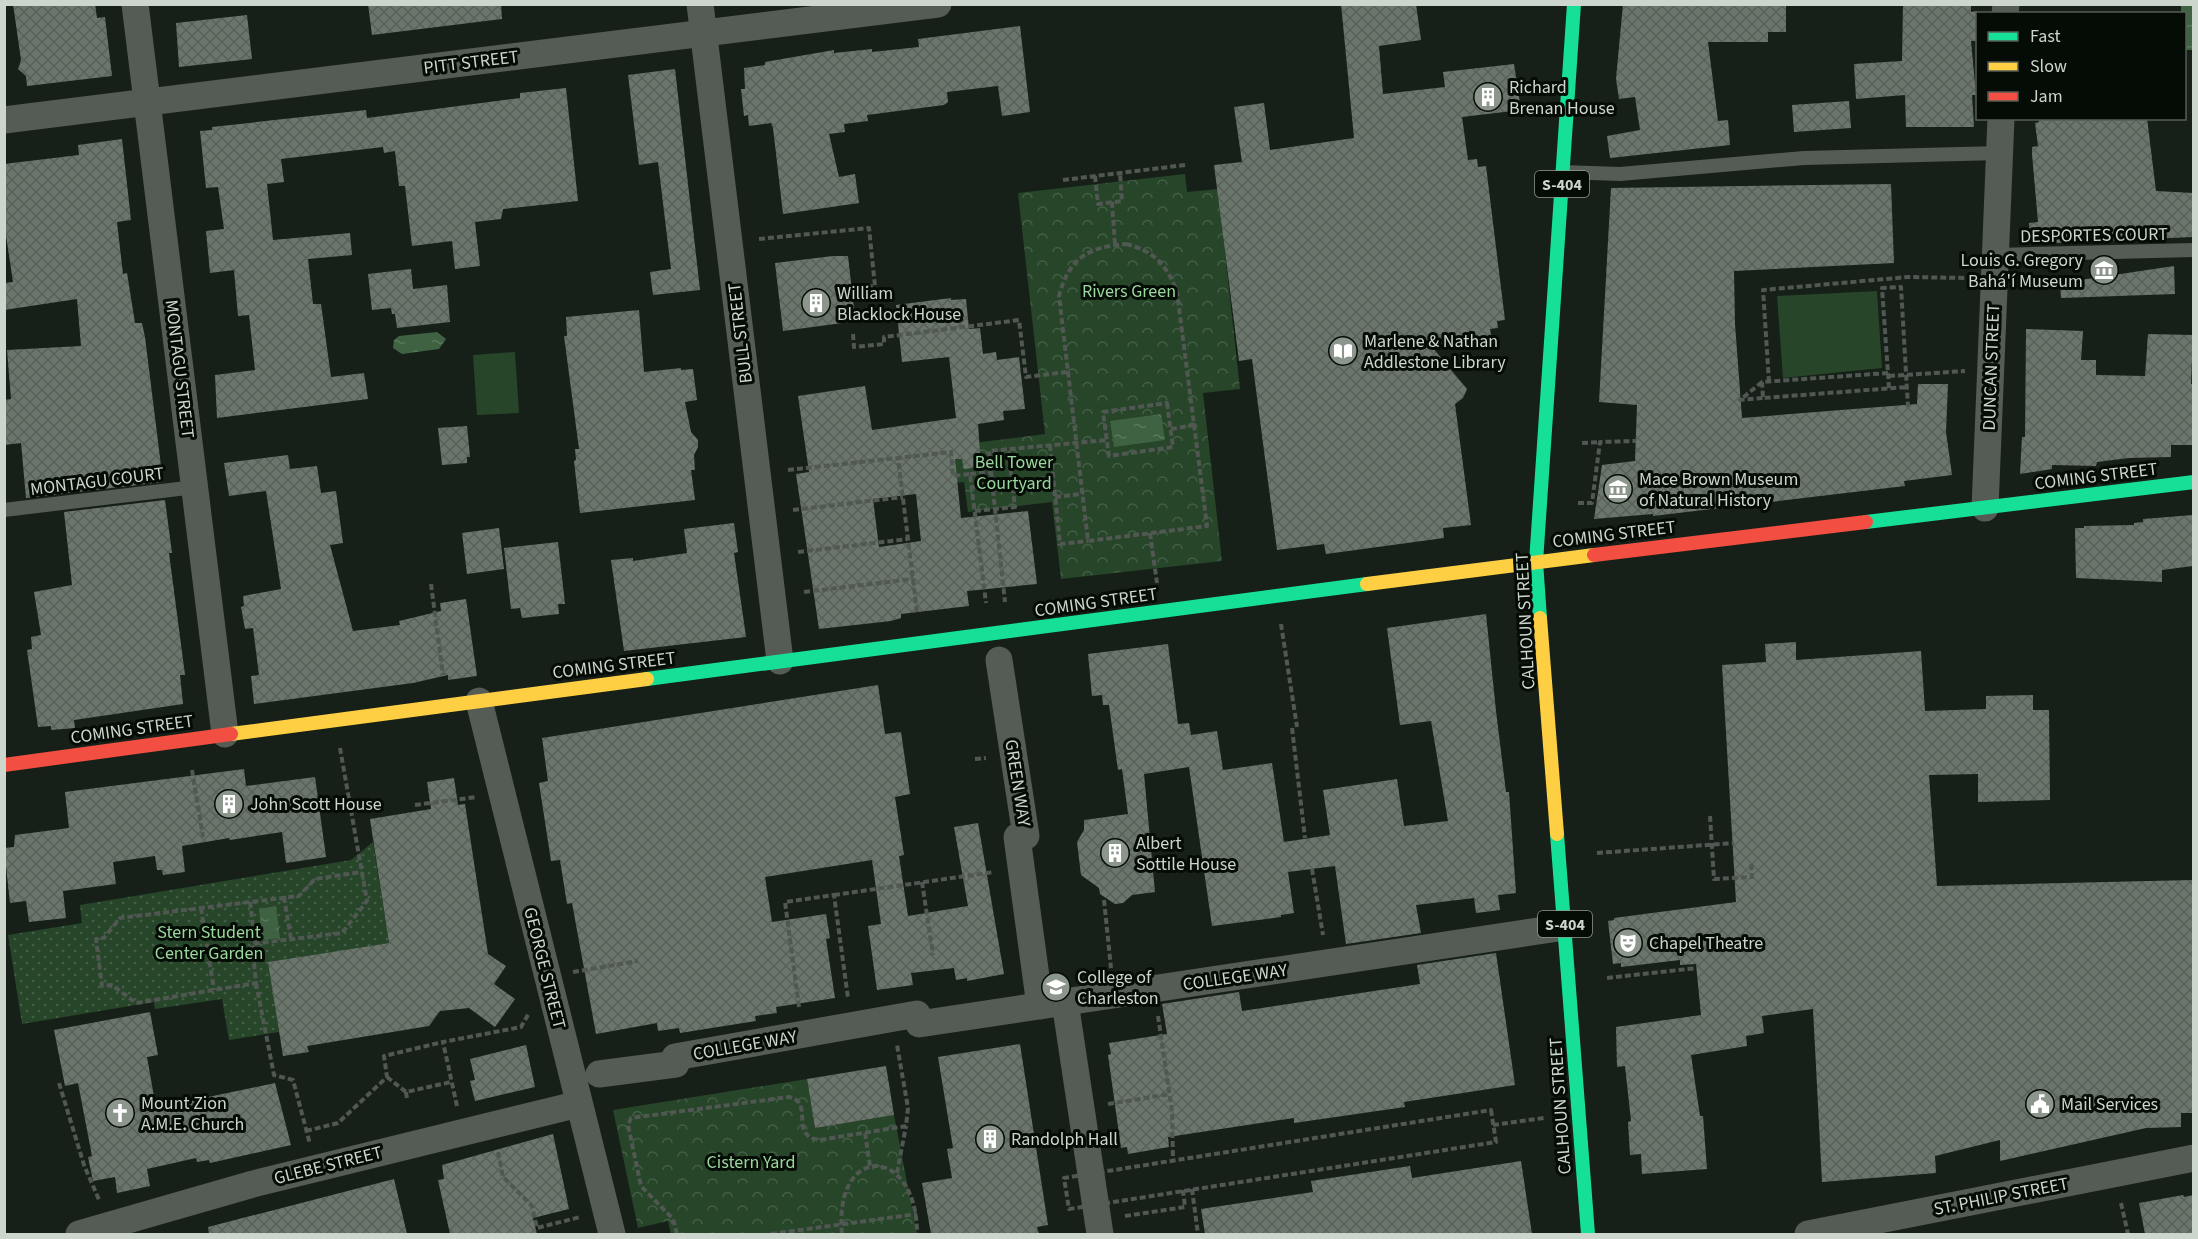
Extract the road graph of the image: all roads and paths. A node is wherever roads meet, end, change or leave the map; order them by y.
1 (135, 4) edge
2 (700, 4) edge
3 (938, 4) edge
4 (1574, 4) edge
5 (703, 34) junction
6 (148, 102) junction
7 (4, 120) edge
8 (2001, 120) edge
9 (2000, 153) junction
10 (1185, 165) dead end
11 (1563, 172) junction
12 (1120, 173) junction
13 (1095, 176) junction
14 (1063, 180) dead end
15 (1112, 202) junction
16 (759, 239) dead end
17 (1115, 245) junction
18 (2193, 250) edge
19 (1996, 255) junction
20 (1900, 278) junction
21 (1971, 278) dead end
22 (1901, 287) junction
23 (852, 289) dead end
24 (853, 334) dead end
25 (1966, 370) dead end
26 (1067, 372) junction
27 (1888, 374) junction
28 (1907, 375) junction
29 (1762, 382) junction
30 (1769, 382) junction
31 (1907, 387) junction
32 (1889, 388) junction
33 (1763, 398) junction
34 (1908, 407) dead end
35 (1194, 425) junction
36 (1171, 429) junction
37 (1107, 440) junction
38 (1636, 441) dead end
39 (1076, 442) junction
40 (1582, 442) dead end
41 (1600, 442) junction
42 (1050, 445) junction
43 (1008, 449) junction
44 (898, 458) junction
45 (788, 470) dead end
46 (991, 472) junction
47 (970, 474) junction
48 (1012, 482) junction
49 (2193, 482) edge
50 (992, 484) junction
51 (195, 487) junction
52 (972, 487) junction
53 (1082, 494) junction
54 (903, 497) junction
55 (1055, 497) junction
56 (1578, 503) dead end
57 (1985, 508) junction
58 (995, 509) junction
59 (4, 510) edge
60 (793, 510) dead end
61 (975, 511) junction
62 (1150, 533) junction
63 (908, 539) junction
64 (1088, 541) junction
65 (798, 552) dead end
66 (1536, 562) junction
67 (913, 579) junction
68 (431, 584) dead end
69 (1157, 587) dead end
70 (804, 592) dead end
71 (1005, 607) dead end
72 (987, 610) dead end
73 (918, 620) dead end
74 (1281, 624) dead end
75 (999, 660) dead end
76 (780, 661) junction
77 (445, 684) dead end
78 (479, 700) junction
79 (225, 734) junction
80 (340, 748) dead end
81 (4, 765) edge
82 (192, 770) dead end
83 (480, 797) dead end
84 (415, 805) dead end
85 (1710, 816) dead end
86 (203, 837) dead end
87 (1305, 838) dead end
88 (1734, 843) dead end
89 (1711, 845) junction
90 (1597, 853) dead end
91 (1751, 862) dead end
92 (1022, 868) junction
93 (1312, 869) dead end
94 (362, 872) junction
95 (922, 882) junction
96 (834, 896) junction
97 (284, 897) junction
98 (1104, 900) dead end
99 (250, 902) junction
100 (201, 908) junction
101 (1565, 927) junction
102 (291, 939) junction
103 (255, 943) junction
104 (933, 955) dead end
105 (638, 961) dead end
106 (1328, 963) junction
107 (1697, 968) dead end
108 (572, 972) dead end
109 (1607, 978) dead end
110 (256, 983) junction
111 (1154, 988) junction
112 (214, 990) junction
113 (1114, 995) junction
114 (1052, 1004) junction
115 (531, 1010) dead end
116 (892, 1018) junction
117 (852, 1026) junction
118 (803, 1034) junction
119 (443, 1042) junction
120 (600, 1074) dead end
121 (387, 1077) junction
122 (451, 1082) junction
123 (59, 1083) dead end
124 (405, 1092) junction
125 (1170, 1094) junction
126 (407, 1100) dead end
127 (579, 1104) junction
128 (457, 1109) dead end
129 (1109, 1112) dead end
130 (1544, 1118) dead end
131 (1493, 1125) junction
132 (906, 1126) junction
133 (306, 1131) junction
134 (865, 1133) junction
135 (496, 1145) dead end
136 (311, 1147) dead end
137 (2193, 1158) edge
138 (1173, 1160) junction
139 (870, 1166) junction
140 (897, 1173) junction
141 (1090, 1173) junction
142 (1192, 1189) junction
143 (1183, 1191) junction
144 (1108, 1202) junction
145 (2121, 1203) dead end
146 (103, 1209) dead end
147 (917, 1214) junction
148 (581, 1216) dead end
149 (841, 1225) junction
150 (79, 1234) edge
151 (612, 1234) edge
152 (677, 1234) edge
153 (771, 1234) edge
154 (842, 1234) edge
155 (918, 1234) edge
156 (1100, 1234) edge
157 (1198, 1234) edge
158 (1588, 1234) edge
159 (1808, 1234) edge
160 (2128, 1234) edge

1 - 6 street, MONTAGU STREET
2 - 5 street, BULL STREET
3 - 5 street, PITT STREET
4 - 11 street, CALHOUN STREET / S-404
5 - 6 street, PITT STREET
5 - 76 street, BULL STREET
6 - 7 street, PITT STREET
6 - 51 street, MONTAGU STREET
8 - 9 street, DUNCAN STREET
9 - 11 lane
9 - 19 street, DUNCAN STREET
10 - 12 path
11 - 66 street, CALHOUN STREET / S-404
12 - 13 path
12 - 15 path
13 - 14 path
13 - 15 path
15 - 17 path
16 - 23 path
17 - 26 path
17 - 35 path
18 - 19 lane, DESPORTES COURT
19 - 57 street, DUNCAN STREET
20 - 21 path
20 - 22 path
20 - 30 path
22 - 27 path
22 - 28 path
24 - 26 path
25 - 28 path
26 - 39 path
27 - 28 path
27 - 30 path
27 - 32 path
28 - 31 path
29 - 30 path
29 - 33 path
29 - 33 path
31 - 32 path
31 - 34 path
32 - 33 path
35 - 36 path
35 - 62 path
36 - 37 path
36 - 37 path
37 - 39 path
38 - 41 path
39 - 42 path
39 - 53 path
40 - 41 path
41 - 56 path
42 - 43 path
42 - 55 path
43 - 46 path
43 - 48 path
44 - 45 path
44 - 47 path
44 - 54 path
46 - 47 path
46 - 50 path
47 - 52 path
48 - 50 path
48 - 58 path
49 - 57 street, COMING STREET
50 - 52 path
50 - 58 path
51 - 59 lane, MONTAGU COURT
51 - 79 street, MONTAGU STREET
52 - 61 path
53 - 55 path
53 - 64 path
54 - 60 path
54 - 63 path
55 - 64 path
57 - 66 street, COMING STREET
58 - 61 path
58 - 71 path
61 - 72 path
62 - 64 path
62 - 69 path
63 - 65 path
63 - 67 path
66 - 76 street, COMING STREET
66 - 101 street, CALHOUN STREET / S-404
67 - 70 path
67 - 73 path
68 - 77 path
74 - 87 path
75 - 92 street, GREEN WAY
76 - 78 street, COMING STREET
78 - 79 street, COMING STREET
78 - 127 street, GEORGE STREET
79 - 81 street, COMING STREET
80 - 94 path
82 - 86 path
83 - 84 path
85 - 89 path
88 - 89 path
89 - 90 path
89 - 91 path
92 - 95 path
92 - 114 street, GREEN WAY
93 - 106 path
94 - 97 path
94 - 102 path
95 - 96 path
95 - 104 path
96 - 117 path
96 - 118 path
97 - 99 path
97 - 102 path
98 - 113 path
99 - 100 path
99 - 103 path
100 - 112 path
100 - 112 path
101 - 106 street, COLLEGE WAY
101 - 158 street, CALHOUN STREET / S-404
102 - 103 path
103 - 110 path
105 - 108 path
106 - 111 street, COLLEGE WAY
107 - 109 path
110 - 112 path
110 - 133 path
111 - 113 street, COLLEGE WAY
111 - 125 path
113 - 114 street, COLLEGE WAY
114 - 116 street, COLLEGE WAY
114 - 141 street, GREEN WAY
115 - 119 path
116 - 117 street, COLLEGE WAY
116 - 132 path
117 - 118 street, COLLEGE WAY
118 - 120 street, COLLEGE WAY
119 - 121 path
119 - 122 path
121 - 124 path
121 - 133 path
122 - 124 path
122 - 128 path
123 - 146 path
124 - 126 path
125 - 129 path
125 - 138 path
127 - 150 street, GLEBE STREET
127 - 151 street, GEORGE STREET
130 - 131 path
131 - 138 path
131 - 142 path
132 - 134 path
132 - 140 path
133 - 136 path
134 - 139 path
134 - 152 path
135 - 148 path
137 - 159 street, ST. PHILIP STREET
138 - 141 path
139 - 140 path
139 - 149 path
140 - 147 path
141 - 144 street, GREEN WAY
142 - 143 path
142 - 157 path
143 - 144 path
143 - 144 path
144 - 156 street, GREEN WAY
145 - 160 path
147 - 149 path
147 - 155 path
149 - 153 path
149 - 154 path

